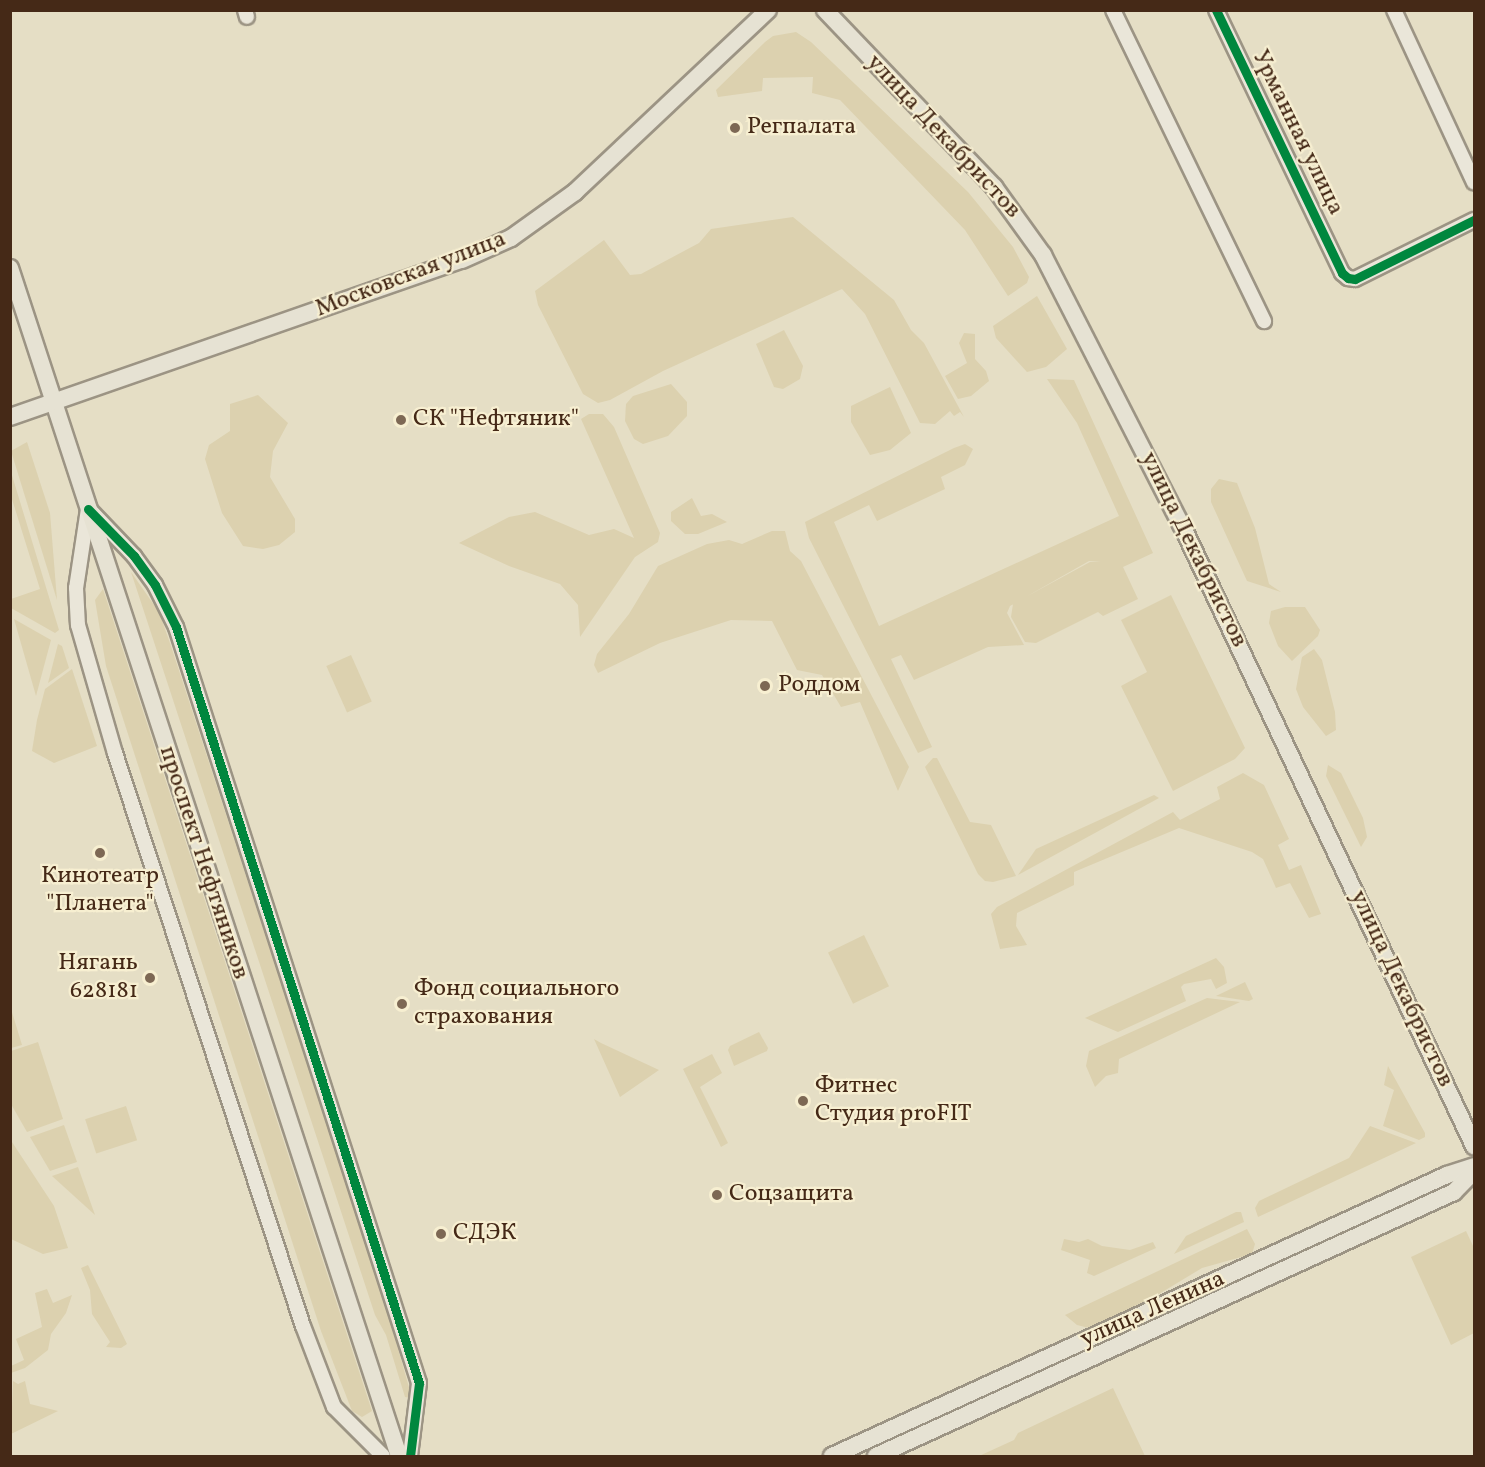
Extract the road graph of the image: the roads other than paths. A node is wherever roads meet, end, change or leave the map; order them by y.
1 (768, 10) edge
2 (825, 10) edge
3 (1113, 10) edge
4 (1216, 10) edge
5 (1394, 10) edge
6 (1474, 182) edge
7 (1474, 220) edge
8 (10, 268) edge
9 (1264, 321) dead end
10 (54, 402) junction
11 (10, 417) edge
12 (88, 509) junction
13 (1474, 1146) edge
14 (1474, 1166) edge
15 (1474, 1171) edge
16 (1107, 1332) junction
17 (1115, 1349) junction
18 (383, 1456) edge
19 (399, 1456) edge
20 (410, 1456) edge
21 (836, 1456) edge
22 (876, 1456) edge

1 - 10 main road, Московская улица
2 - 13 main road, улица Декабристов
3 - 9 street
4 - 7 street, Урманная улица
5 - 6 street
8 - 10 main road, проспект Нефтяников
10 - 11 main road, Московская улица
10 - 12 main road, проспект Нефтяников
12 - 18 street
12 - 19 main road, проспект Нефтяников
12 - 20 street
14 - 16 main road, улица Ленина
15 - 17 main road, улица Ленина
16 - 17 main road
16 - 21 main road, улица Ленина
17 - 22 main road, улица Ленина

